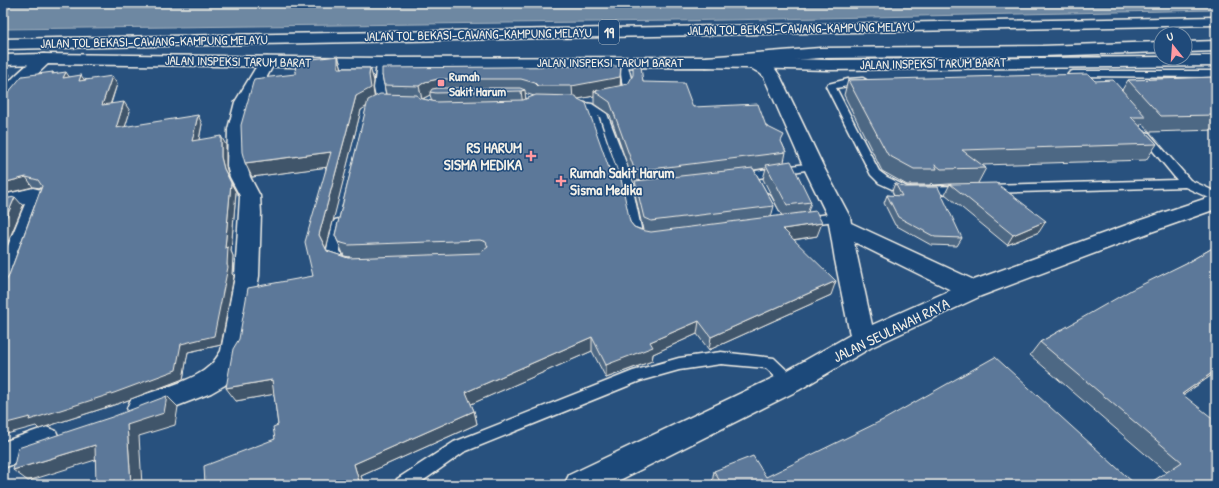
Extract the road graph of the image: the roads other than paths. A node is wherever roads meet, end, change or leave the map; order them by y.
1 (1216, 22) edge
2 (3, 44) edge
3 (1216, 46) edge
4 (1153, 47) edge
5 (1193, 47) edge
6 (3, 60) edge
7 (44, 60) junction
8 (1077, 61) junction
9 (1216, 61) edge
10 (267, 62) junction
11 (623, 62) junction
12 (706, 62) junction
13 (381, 63) junction
14 (755, 64) junction
15 (1092, 74) junction
16 (1216, 74) edge
17 (1061, 75) edge
18 (872, 81) edge
19 (1103, 86) edge
20 (608, 97) edge
21 (596, 99) edge
22 (3, 103) edge
23 (381, 104) edge
24 (1139, 128) edge
25 (813, 166) junction
26 (730, 178) edge
27 (758, 183) junction
28 (1186, 183) junction
29 (1216, 197) edge
30 (3, 202) edge
31 (1216, 202) edge
32 (343, 210) edge
33 (840, 223) junction
34 (780, 224) junction
35 (764, 226) edge
36 (658, 239) edge
37 (354, 265) edge
38 (3, 287) edge
39 (973, 290) junction
40 (863, 340) junction
41 (790, 382) junction
42 (116, 417) edge
43 (71, 432) edge
44 (3, 455) edge
45 (403, 485) edge
46 (579, 485) edge

1 - 2 main road, JALAN TOL BEKASI–CAWANG–KAMPUNG MELAYU / 19
3 - 5 main road
4 - 12 main road
6 - 7 main road, JALAN INSPEKSI TARUM BARAT
7 - 10 main road, JALAN INSPEKSI TARUM BARAT
7 - 22 main road
8 - 9 main road, JALAN INSPEKSI TARUM BARAT
8 - 14 main road, JALAN INSPEKSI TARUM BARAT
8 - 15 lane
10 - 13 main road, JALAN INSPEKSI TARUM BARAT
10 - 42 main road
11 - 12 main road, JALAN INSPEKSI TARUM BARAT
11 - 13 main road, JALAN INSPEKSI TARUM BARAT
11 - 20 lane
12 - 14 main road, JALAN INSPEKSI TARUM BARAT
13 - 23 lane
14 - 25 main road
15 - 16 lane
15 - 17 lane
15 - 19 lane
18 - 28 lane
21 - 36 lane
24 - 28 lane
25 - 27 lane
25 - 33 main road
26 - 27 lane
27 - 34 lane
28 - 29 lane
30 - 38 main road
31 - 39 main road, JALAN SEULAWAH RAYA
32 - 37 lane
33 - 34 lane
33 - 39 main road
33 - 40 main road
34 - 35 lane
39 - 40 main road, JALAN SEULAWAH RAYA
40 - 41 main road, JALAN SEULAWAH RAYA
41 - 45 lane
41 - 46 main road, JALAN SEULAWAH RAYA
43 - 44 main road

